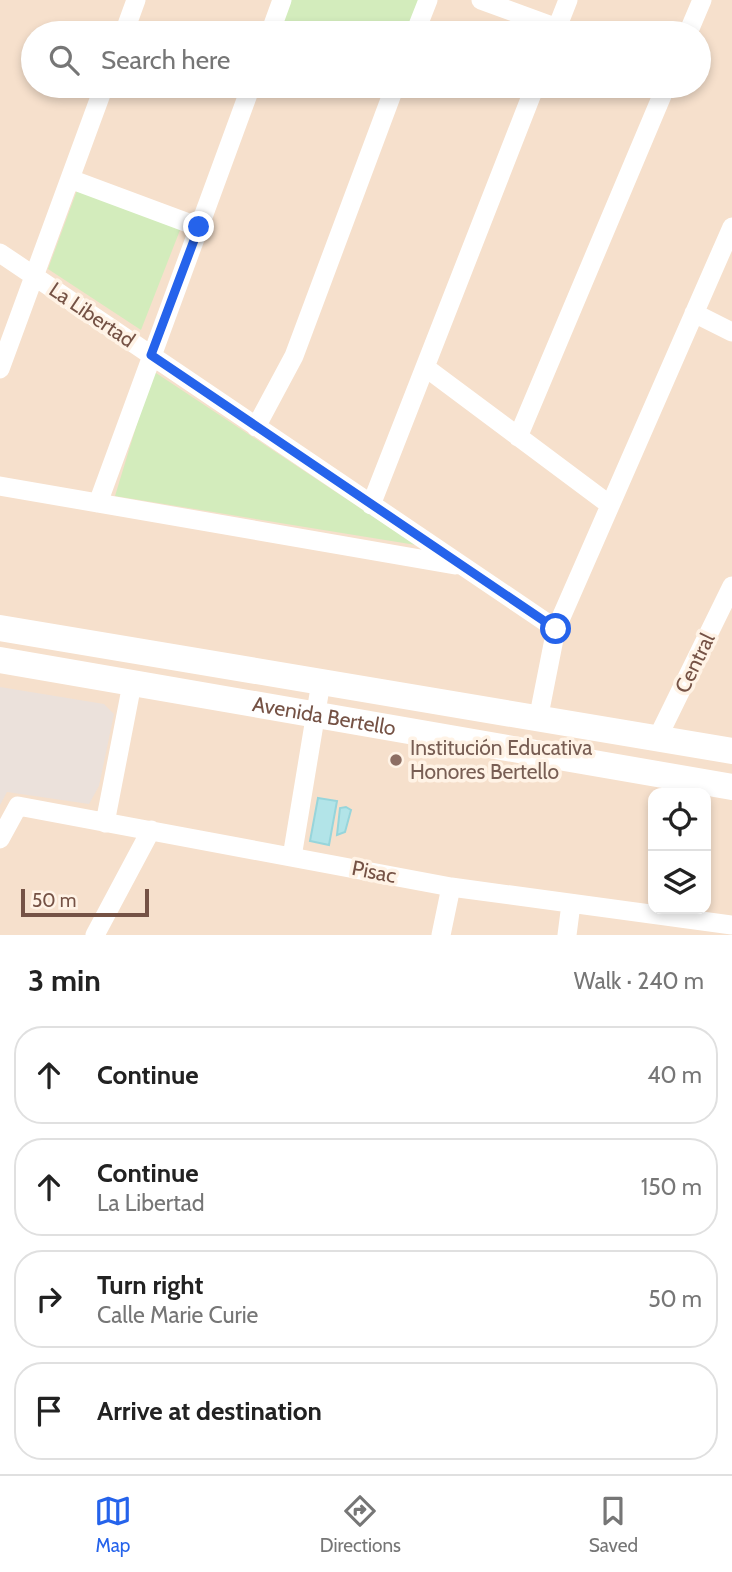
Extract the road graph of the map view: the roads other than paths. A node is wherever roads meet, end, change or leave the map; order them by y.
1 (136, 0) edge
2 (282, 0) edge
3 (428, 0) edge
4 (481, 0) edge
5 (568, 0) edge
6 (702, 0) edge
7 (128, 21) edge
8 (274, 21) edge
9 (420, 21) edge
10 (532, 21) edge
11 (560, 21) edge
12 (693, 21) edge
13 (100, 98) edge
14 (247, 98) edge
15 (391, 98) edge
16 (530, 98) edge
17 (661, 98) edge
18 (70, 179) junction
19 (199, 227) junction
20 (732, 227) edge
21 (0, 253) edge
22 (34, 276) junction
23 (694, 313) junction
24 (732, 332) edge
25 (151, 355) junction
26 (425, 367) junction
27 (0, 369) edge
28 (256, 427) junction
29 (518, 437) junction
30 (0, 486) edge
31 (98, 503) junction
32 (371, 505) junction
33 (610, 505) junction
34 (463, 566) junction
35 (730, 595) edge
36 (0, 628) edge
37 (556, 629) junction
38 (0, 660) edge
39 (321, 682) junction
40 (131, 684) junction
41 (315, 716) junction
42 (538, 720) junction
43 (657, 739) junction
44 (732, 751) edge
45 (732, 787) edge
46 (105, 823) junction
47 (151, 830) junction
48 (0, 839) edge
49 (292, 856) junction
50 (451, 887) junction
51 (571, 904) junction
52 (732, 925) edge
53 (702, 928) edge
54 (95, 935) edge
55 (441, 935) edge
56 (567, 935) edge

1 - 7 street
2 - 8 street
3 - 9 street
4 - 10 street
5 - 11 street
6 - 12 street
13 - 18 street
14 - 19 street
15 - 28 street
16 - 26 street
17 - 29 street
18 - 19 street
18 - 22 street
19 - 25 street
20 - 23 street
21 - 22 street, La Libertad
22 - 25 street, La Libertad
22 - 27 street
23 - 24 street
23 - 33 street
25 - 28 street, La Libertad
25 - 31 street
26 - 29 street
26 - 32 street
28 - 32 street, La Libertad
29 - 33 street
30 - 31 street
31 - 34 street
32 - 34 street, La Libertad
33 - 37 street
34 - 37 street, La Libertad
35 - 43 street, Central
36 - 39 main road, Avenida Bertello
37 - 42 street
38 - 40 main road, Avenida Bertello
39 - 41 street
39 - 42 main road, Avenida Bertello
40 - 41 main road, Avenida Bertello
40 - 46 street
41 - 45 main road, Avenida Bertello
41 - 49 street
42 - 43 main road, Avenida Bertello
43 - 44 main road, Avenida Bertello
46 - 47 street, Pisac
46 - 48 street, Pisac
47 - 49 street, Pisac
47 - 54 street
49 - 50 street, Pisac
50 - 51 street, Pisac
50 - 55 street
51 - 53 street, Pisac
51 - 56 street
52 - 53 street, Pisac

